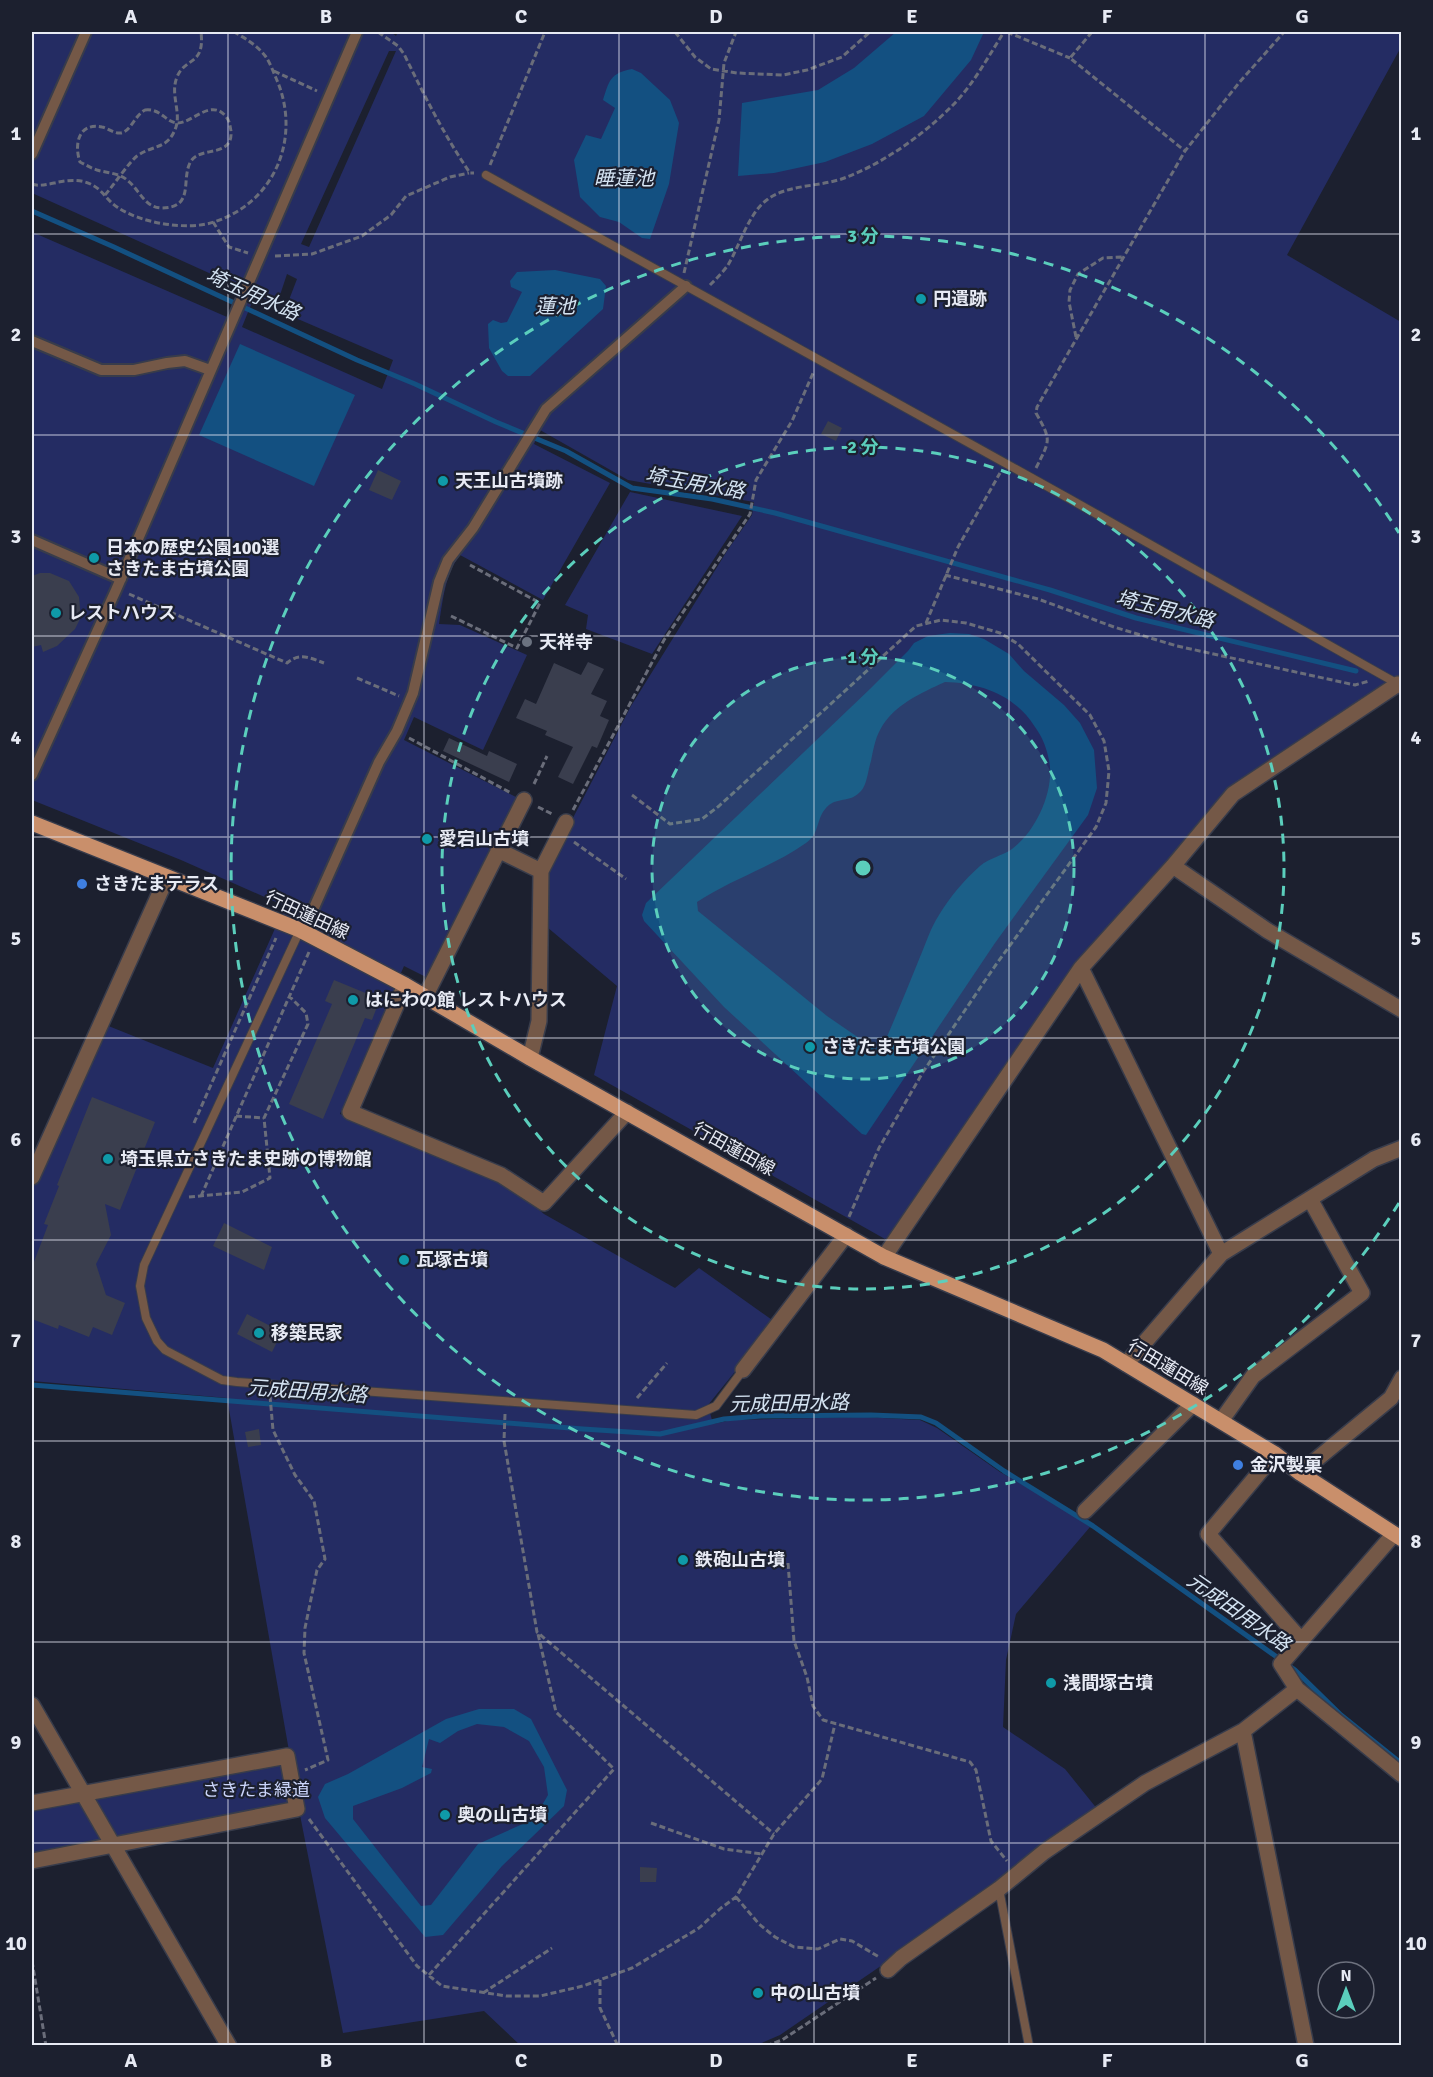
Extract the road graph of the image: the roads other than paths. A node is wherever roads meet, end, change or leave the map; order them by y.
1 (86, 32) edge
2 (357, 32) edge
3 (32, 154) edge
4 (486, 175) road end
5 (684, 285) junction
6 (32, 340) edge
7 (210, 370) junction
8 (32, 540) edge
9 (121, 579) junction
10 (1395, 683) edge
11 (32, 775) edge
12 (524, 800) road end
13 (32, 823) edge
14 (563, 828) road end
15 (498, 850) junction
16 (1173, 866) junction
17 (541, 871) junction
18 (168, 877) junction
19 (304, 925) junction
20 (1081, 968) junction
21 (405, 985) junction
22 (425, 997) junction
23 (1401, 1010) edge
24 (530, 1058) junction
25 (627, 1112) junction
26 (1401, 1148) edge
27 (32, 1177) edge
28 (1310, 1199) junction
29 (847, 1228) junction
30 (1221, 1254) junction
31 (884, 1257) junction
32 (1126, 1364) junction
33 (743, 1370) joint
34 (1401, 1378) edge
35 (1193, 1404) junction
36 (1221, 1421) junction
37 (1275, 1454) junction
38 (1300, 1473) junction
39 (1085, 1511) dead end
40 (1398, 1537) edge
41 (1301, 1641) junction
42 (1297, 1689) junction
43 (32, 1705) edge
44 (1243, 1731) junction
45 (1401, 1774) edge
46 (82, 1793) junction
47 (32, 1803) edge
48 (115, 1846) junction
49 (32, 1861) edge
50 (999, 1889) junction
51 (888, 1970) road end
52 (229, 2046) edge
53 (1029, 2046) edge
54 (1306, 2046) edge

1 - 3 street
2 - 7 street
4 - 5 lane
5 - 10 lane
5 - 19 street
6 - 7 street
7 - 9 street
8 - 9 street
9 - 11 street
10 - 16 street
12 - 15 street
13 - 18 main road, 行田蓮田線
14 - 17 street
15 - 17 street
15 - 22 street
16 - 20 street
16 - 23 street
17 - 24 street
18 - 19 main road, 行田蓮田線
18 - 27 street
19 - 21 main road, 行田蓮田線
19 - 33 lane
20 - 30 street
20 - 31 street
21 - 22 main road, 行田蓮田線
21 - 25 street
22 - 24 main road, 行田蓮田線
24 - 25 main road, 行田蓮田線
25 - 29 main road, 行田蓮田線
26 - 28 street
28 - 30 street
28 - 36 street
29 - 31 main road, 行田蓮田線
29 - 33 street
30 - 32 street
31 - 32 main road, 行田蓮田線
32 - 35 main road, 行田蓮田線
34 - 38 street
35 - 36 main road, 行田蓮田線
35 - 39 street
36 - 37 main road, 行田蓮田線
37 - 38 main road, 行田蓮田線
37 - 41 street
38 - 40 main road, 行田蓮田線
40 - 41 street
41 - 42 street
42 - 44 street
42 - 45 street
43 - 46 street
44 - 50 street
44 - 54 street
46 - 47 street
46 - 48 street
46 - 48 street
48 - 49 street
48 - 52 street
50 - 51 street
50 - 53 lane

